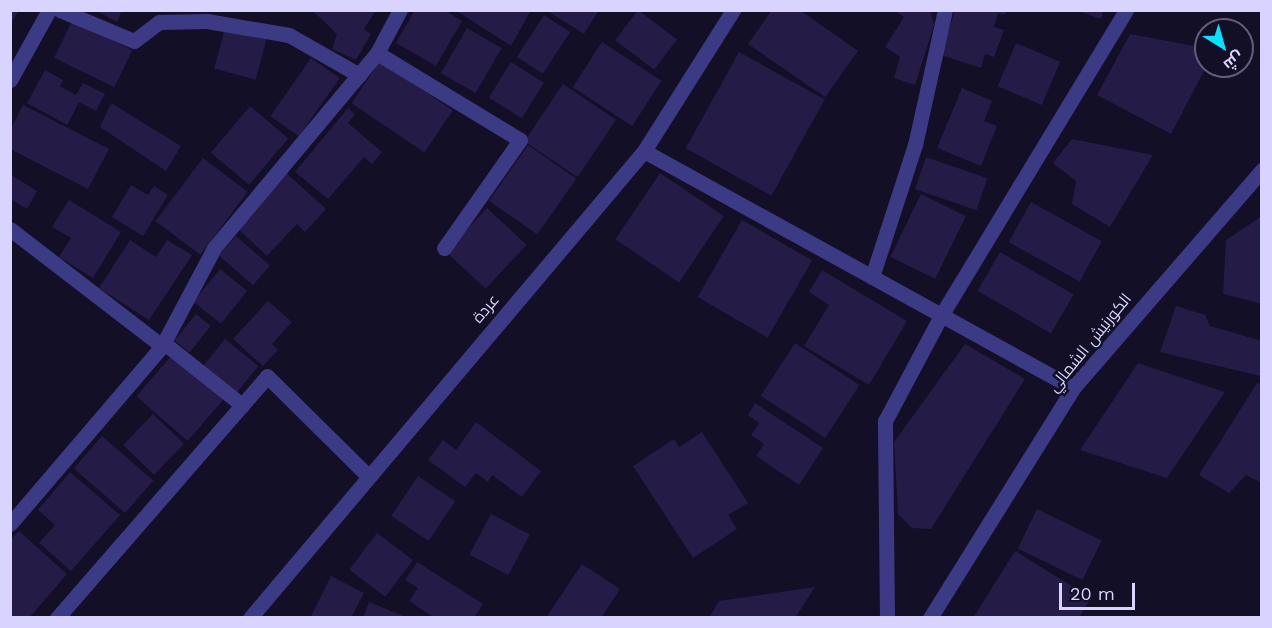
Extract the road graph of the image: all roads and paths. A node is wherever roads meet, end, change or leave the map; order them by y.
1 (49, 10) edge
2 (60, 10) edge
3 (400, 10) edge
4 (733, 10) edge
5 (945, 10) edge
6 (1126, 10) edge
7 (377, 53) junction
8 (359, 75) junction
9 (10, 80) edge
10 (644, 151) junction
11 (1262, 170) edge
12 (10, 229) edge
13 (444, 248) dead end
14 (873, 277) junction
15 (942, 314) junction
16 (163, 344) junction
17 (1072, 388) junction
18 (242, 405) junction
19 (368, 476) junction
20 (10, 524) edge
21 (57, 618) edge
22 (250, 618) edge
23 (887, 618) edge
24 (930, 618) edge

1 - 9 street
2 - 8 street
3 - 7 street
4 - 10 street, عردة
5 - 14 street
6 - 15 street
7 - 8 street
7 - 13 street
8 - 16 street
10 - 14 street
10 - 19 street, عردة
11 - 17 street, الكورنيش الشمالي
12 - 16 street
14 - 15 street
15 - 17 street
15 - 23 street
16 - 18 street
16 - 20 street
17 - 24 street, الكورنيش الشمالي
18 - 19 street
18 - 21 street
19 - 22 street, عردة

